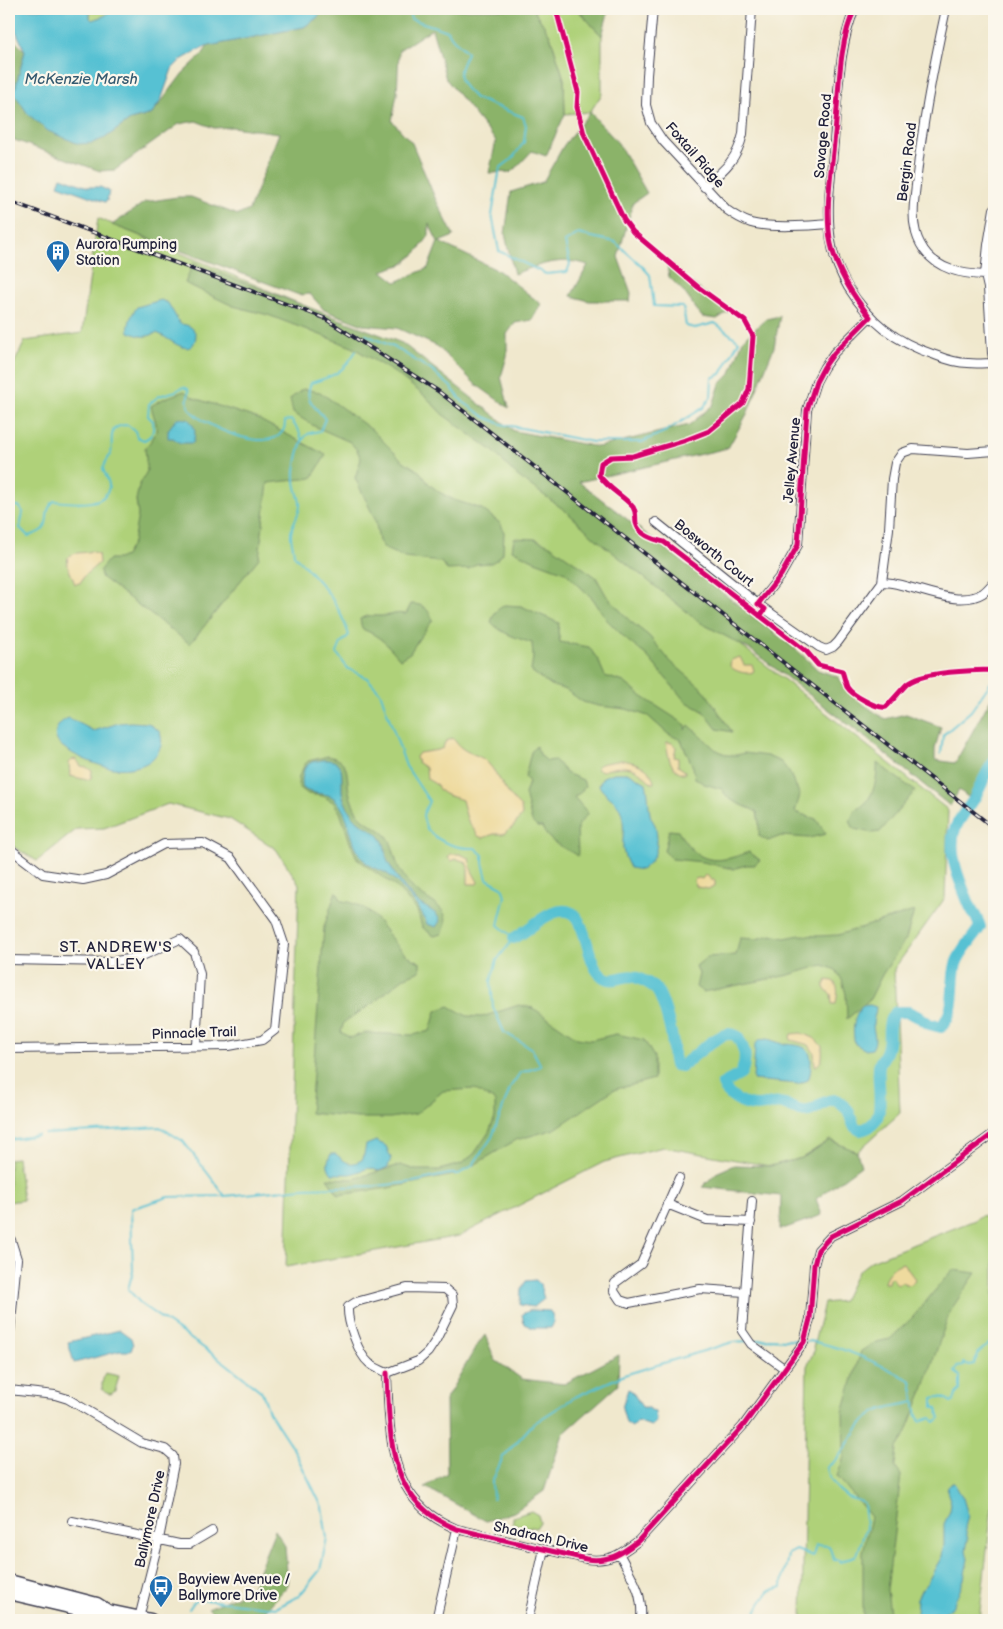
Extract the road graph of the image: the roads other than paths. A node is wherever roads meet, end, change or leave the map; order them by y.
1 (653, 9) edge
2 (752, 9) edge
3 (946, 9) edge
4 (852, 10) edge
5 (704, 187) junction
6 (994, 209) edge
7 (829, 224) junction
8 (985, 275) junction
9 (870, 317) junction
10 (994, 362) edge
11 (994, 451) edge
12 (656, 522) dead end
13 (882, 582) junction
14 (994, 582) edge
15 (758, 604) junction
16 (9, 848) edge
17 (9, 960) edge
18 (196, 1046) junction
19 (9, 1049) edge
20 (994, 1133) edge
21 (679, 1178) dead end
22 (752, 1201) dead end
23 (668, 1204) junction
24 (750, 1222) junction
25 (11, 1240) dead end
26 (745, 1292) junction
27 (11, 1304) edge
28 (9, 1343) edge
29 (785, 1369) junction
30 (387, 1372) junction
31 (9, 1390) edge
32 (72, 1521) dead end
33 (457, 1529) junction
34 (212, 1531) dead end
35 (159, 1539) junction
36 (544, 1549) junction
37 (620, 1555) junction
38 (9, 1581) edge
39 (9, 1593) edge
40 (108, 1611) junction
41 (145, 1619) edge
42 (436, 1620) edge
43 (528, 1620) edge
44 (641, 1620) edge

1 - 5 street, Foxtail Ridge
2 - 5 street
3 - 8 street, Bergin Road
4 - 7 street, Savage Road
5 - 7 street, Foxtail Ridge
6 - 8 street
7 - 9 street, Savage Road
8 - 10 street
9 - 10 street, Savage Road
9 - 15 street, Jelley Avenue
11 - 13 street
12 - 15 street, Bosworth Court
13 - 14 street
13 - 15 street
16 - 18 street, Pinnacle Trail
17 - 18 street
18 - 19 street, Pinnacle Trail
20 - 29 street, Shadrach Drive
21 - 23 street
22 - 24 street
23 - 24 street
23 - 26 street
24 - 26 street
25 - 27 street
26 - 29 street
27 - 28 street
29 - 37 street, Shadrach Drive
30 - 30 street
30 - 33 street, Shadrach Drive
31 - 35 street, Ballymore Drive
32 - 35 street
33 - 36 street, Shadrach Drive
33 - 42 street
34 - 35 street
35 - 41 street, Ballymore Drive
36 - 37 street, Shadrach Drive
36 - 43 street
37 - 44 street
38 - 40 main road
39 - 40 main road
40 - 41 main road

